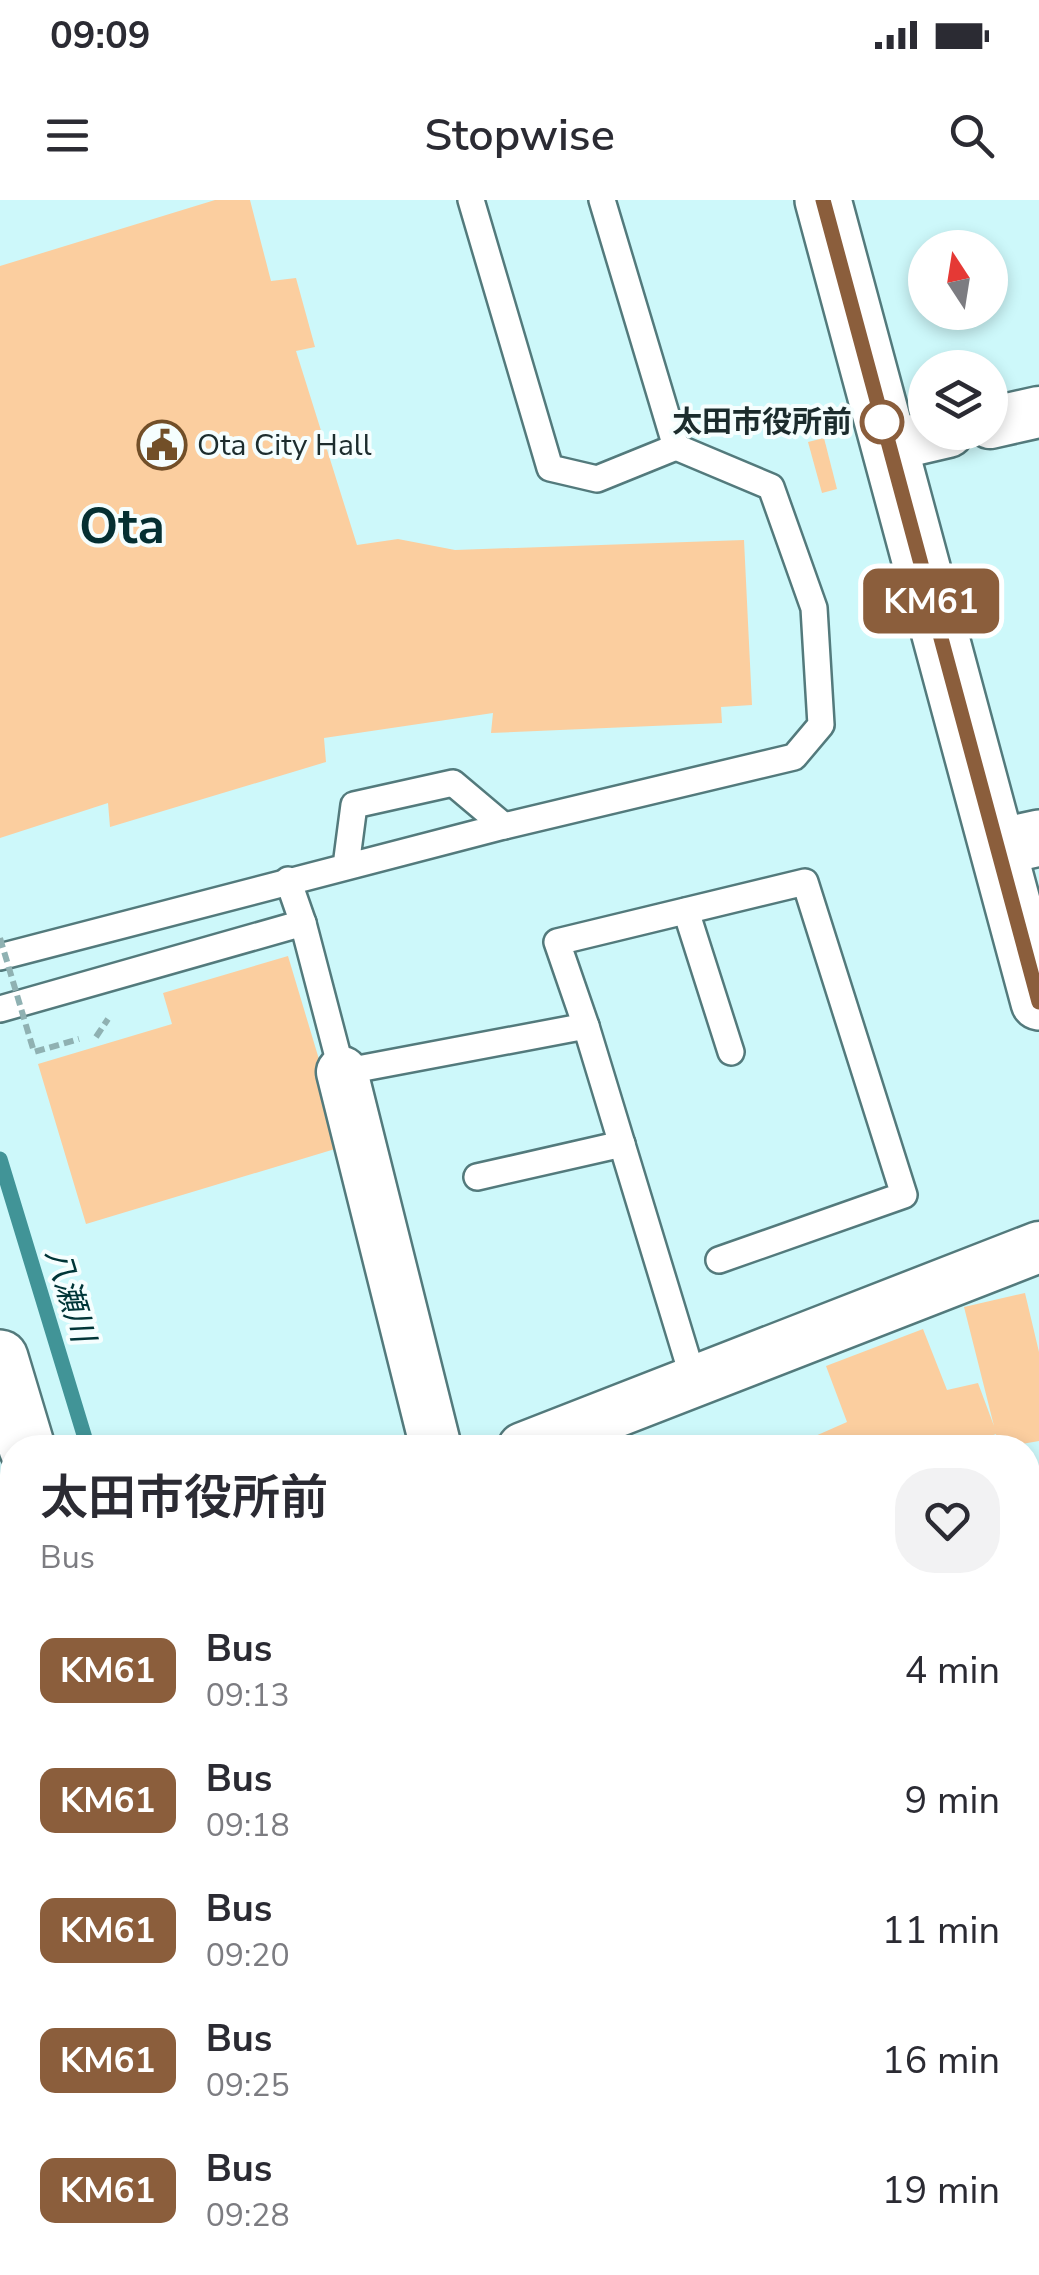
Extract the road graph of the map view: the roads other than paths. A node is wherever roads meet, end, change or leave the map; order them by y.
1 (471, 200) edge
2 (602, 200) edge
3 (823, 200) edge
4 (1039, 412) edge
5 (1008, 419) edge
6 (908, 441) edge
7 (888, 446) junction
8 (676, 447) junction
9 (504, 826) junction
10 (1018, 842) edge
11 (346, 866) junction
12 (288, 880) junction
13 (686, 910) junction
14 (303, 923) junction
15 (0, 957) edge
16 (1039, 1002) edge
17 (0, 1010) edge
18 (586, 1026) junction
19 (731, 1052) dead end
20 (342, 1072) junction
21 (622, 1144) junction
22 (477, 1177) dead end
23 (1039, 1247) edge
24 (719, 1260) dead end
25 (0, 1358) edge
26 (694, 1381) junction
27 (23, 1435) edge
28 (433, 1435) edge
29 (556, 1435) edge

1 - 8 lane
2 - 8 lane
3 - 7 main road
4 - 5 street
6 - 7 street
7 - 10 main road
8 - 9 lane
9 - 11 lane
9 - 11 lane
10 - 16 main road
11 - 12 lane
12 - 14 lane
12 - 15 lane
13 - 18 lane
13 - 19 lane
13 - 24 lane
14 - 17 lane
14 - 20 lane
18 - 20 lane
18 - 21 lane
20 - 28 street
21 - 22 lane
21 - 26 lane
23 - 26 street
25 - 27 main road
26 - 29 street

